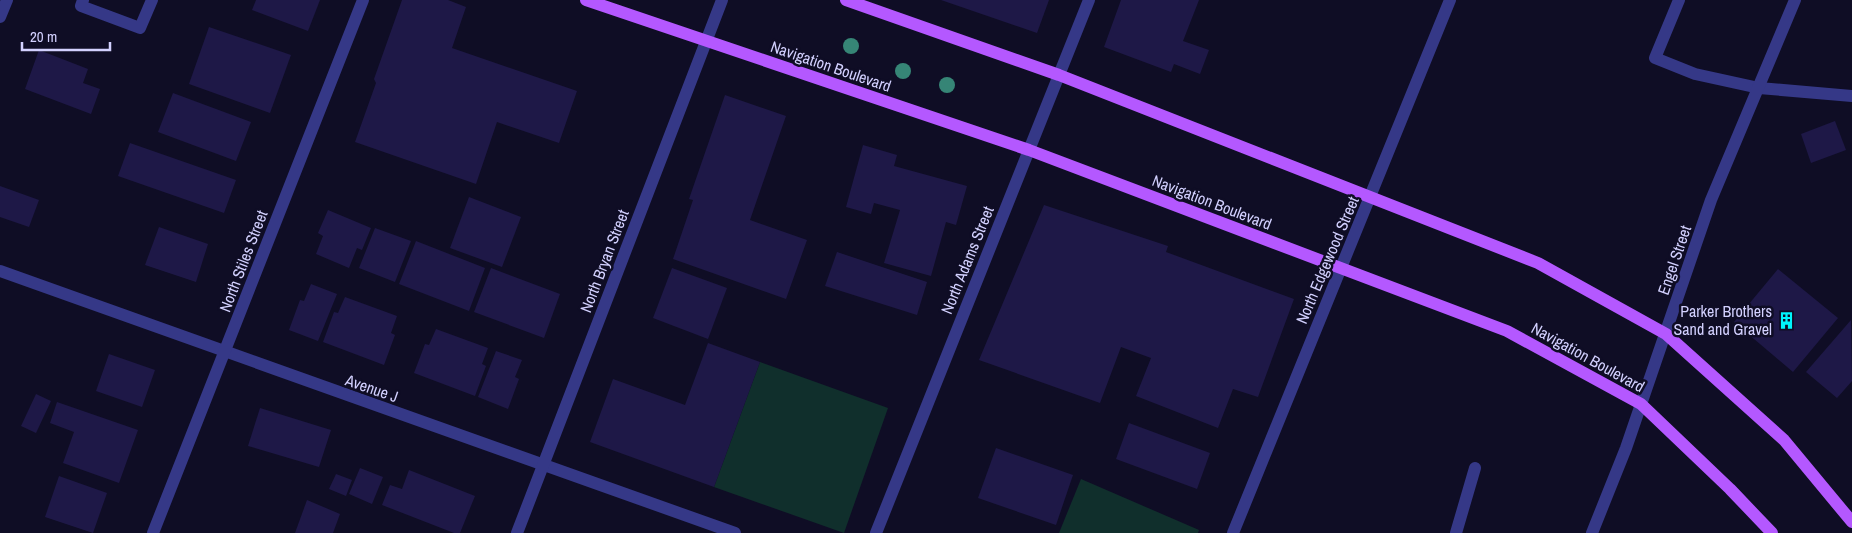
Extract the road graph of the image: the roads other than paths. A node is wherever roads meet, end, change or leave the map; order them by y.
1 (7, 0) edge
2 (83, 0) edge
3 (152, 0) edge
4 (363, 0) edge
5 (586, 0) edge
6 (722, 0) edge
7 (846, 0) edge
8 (1088, 0) edge
9 (1450, 0) edge
10 (1679, 0) edge
11 (1795, 0) edge
12 (0, 17) edge
13 (706, 41) junction
14 (1059, 75) junction
15 (1759, 88) junction
16 (1852, 96) edge
17 (1029, 150) junction
18 (1371, 196) junction
19 (1341, 269) junction
20 (0, 271) edge
21 (1666, 334) junction
22 (225, 352) junction
23 (1641, 404) junction
24 (544, 465) junction
25 (1475, 468) dead end
26 (1852, 522) edge
27 (153, 533) edge
28 (517, 533) edge
29 (735, 533) edge
30 (876, 533) edge
31 (1233, 533) edge
32 (1456, 533) edge
33 (1592, 533) edge
34 (1772, 533) edge

1 - 12 street
2 - 3 street
4 - 22 street, North Stiles Street
5 - 13 main road, Navigation Boulevard
6 - 13 street, North Bryan Street
7 - 14 main road
8 - 14 street, North Adams Street
9 - 18 street, North Edgewood Street
10 - 15 street
11 - 15 street, Engel Street
13 - 17 main road, Navigation Boulevard
13 - 24 street, North Bryan Street
14 - 17 street, North Adams Street
14 - 18 main road
15 - 16 street
15 - 21 street, Engel Street
17 - 19 main road, Navigation Boulevard
17 - 30 street, North Adams Street
18 - 19 street, North Edgewood Street
18 - 21 main road
19 - 23 main road, Navigation Boulevard
19 - 31 street, North Edgewood Street
20 - 22 street, Avenue J
21 - 23 street, Engel Street
21 - 26 main road
22 - 24 street, Avenue J
22 - 27 street, North Stiles Street
23 - 33 street, Engel Street
23 - 34 main road, Navigation Boulevard
24 - 28 street, North Bryan Street
24 - 29 street, Avenue J
25 - 32 street

